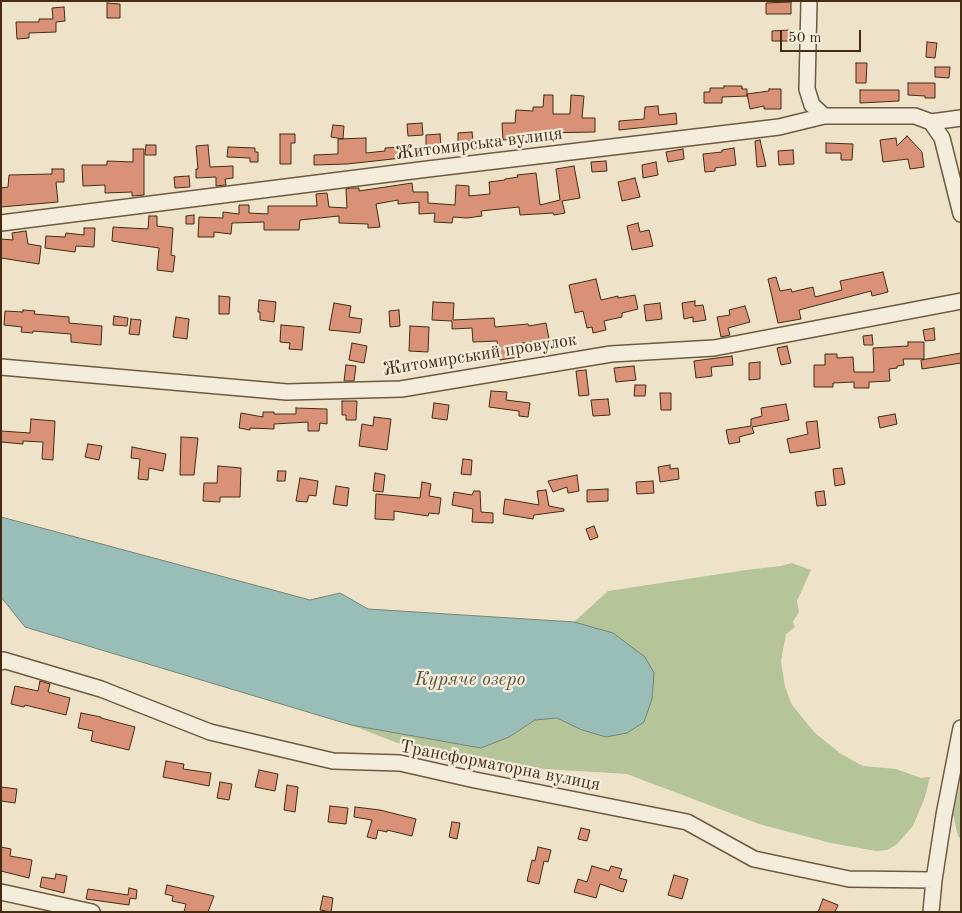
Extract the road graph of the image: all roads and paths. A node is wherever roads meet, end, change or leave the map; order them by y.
1 (808, 1) edge
2 (824, 116) junction
3 (961, 118) edge
4 (931, 122) junction
5 (961, 214) edge
6 (1, 223) edge
7 (961, 301) edge
8 (1, 367) edge
9 (1, 662) edge
10 (961, 728) edge
11 (934, 880) junction
12 (1, 892) edge
13 (92, 912) edge
14 (931, 912) edge

1 - 2 street
2 - 4 street, Житомирська вулиця
2 - 6 street, Житомирська вулиця
3 - 4 street, Житомирська вулиця
4 - 5 street
7 - 8 street, Житомирський провулок
9 - 11 street, Трансформаторна вулиця
10 - 11 street
11 - 14 street
12 - 13 street

